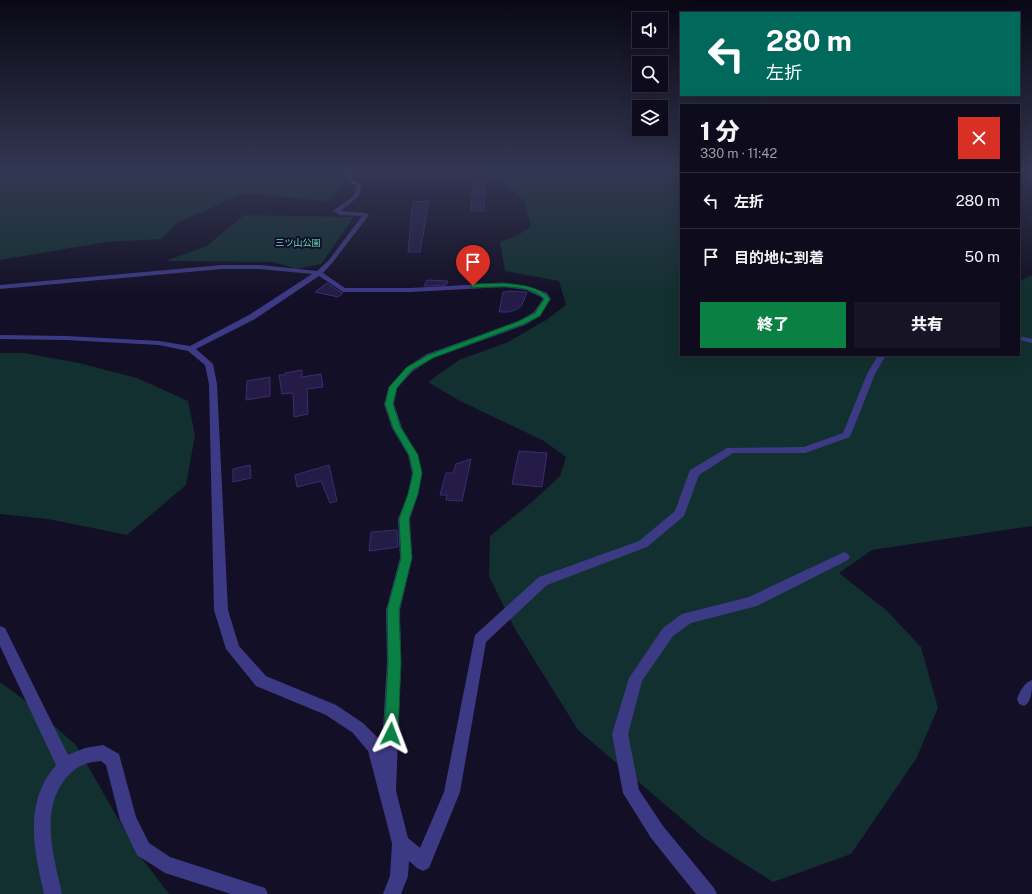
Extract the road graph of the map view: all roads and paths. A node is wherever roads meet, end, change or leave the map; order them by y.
1 (337, 212) edge
2 (319, 273) junction
3 (0, 287) edge
4 (0, 337) edge
5 (1020, 338) edge
6 (1032, 340) edge
7 (191, 349) junction
8 (881, 356) edge
9 (844, 557) dead end
10 (0, 632) edge
11 (65, 766) junction
12 (388, 791) junction
13 (401, 843) junction
14 (53, 894) edge
15 (259, 894) edge
16 (392, 894) edge
17 (708, 894) edge

1 - 2 street
2 - 3 street
2 - 7 street
2 - 12 street
4 - 7 street
5 - 6 street
7 - 12 street
8 - 13 street
9 - 17 street
10 - 11 street
11 - 14 street
11 - 15 street
12 - 13 street
13 - 16 street

